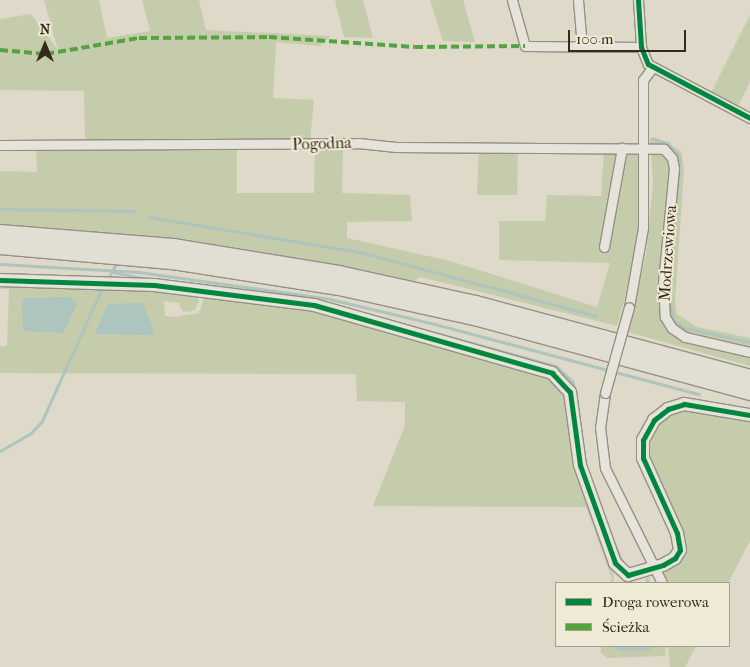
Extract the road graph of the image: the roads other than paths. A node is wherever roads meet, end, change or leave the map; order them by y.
1 (512, 0) edge
2 (578, 0) edge
3 (638, 0) edge
4 (582, 47) junction
5 (641, 48) junction
6 (652, 68) junction
7 (750, 118) edge
8 (0, 145) edge
9 (622, 148) junction
10 (643, 148) junction
11 (0, 233) edge
12 (0, 246) edge
13 (604, 247) dead end
14 (0, 280) edge
15 (750, 352) edge
16 (750, 378) edge
17 (750, 392) edge
18 (750, 414) edge
19 (656, 567) junction
20 (662, 582) edge

1 - 4 street
2 - 4 street
3 - 5 street
4 - 5 street
5 - 6 street
6 - 7 street
6 - 10 street
8 - 9 street, Pogodna
9 - 10 street, Pogodna
9 - 13 street
10 - 15 street, Modrzewiowa
10 - 19 street, bridge
11 - 16 highway
12 - 17 highway
14 - 19 street
18 - 19 street
19 - 20 street

